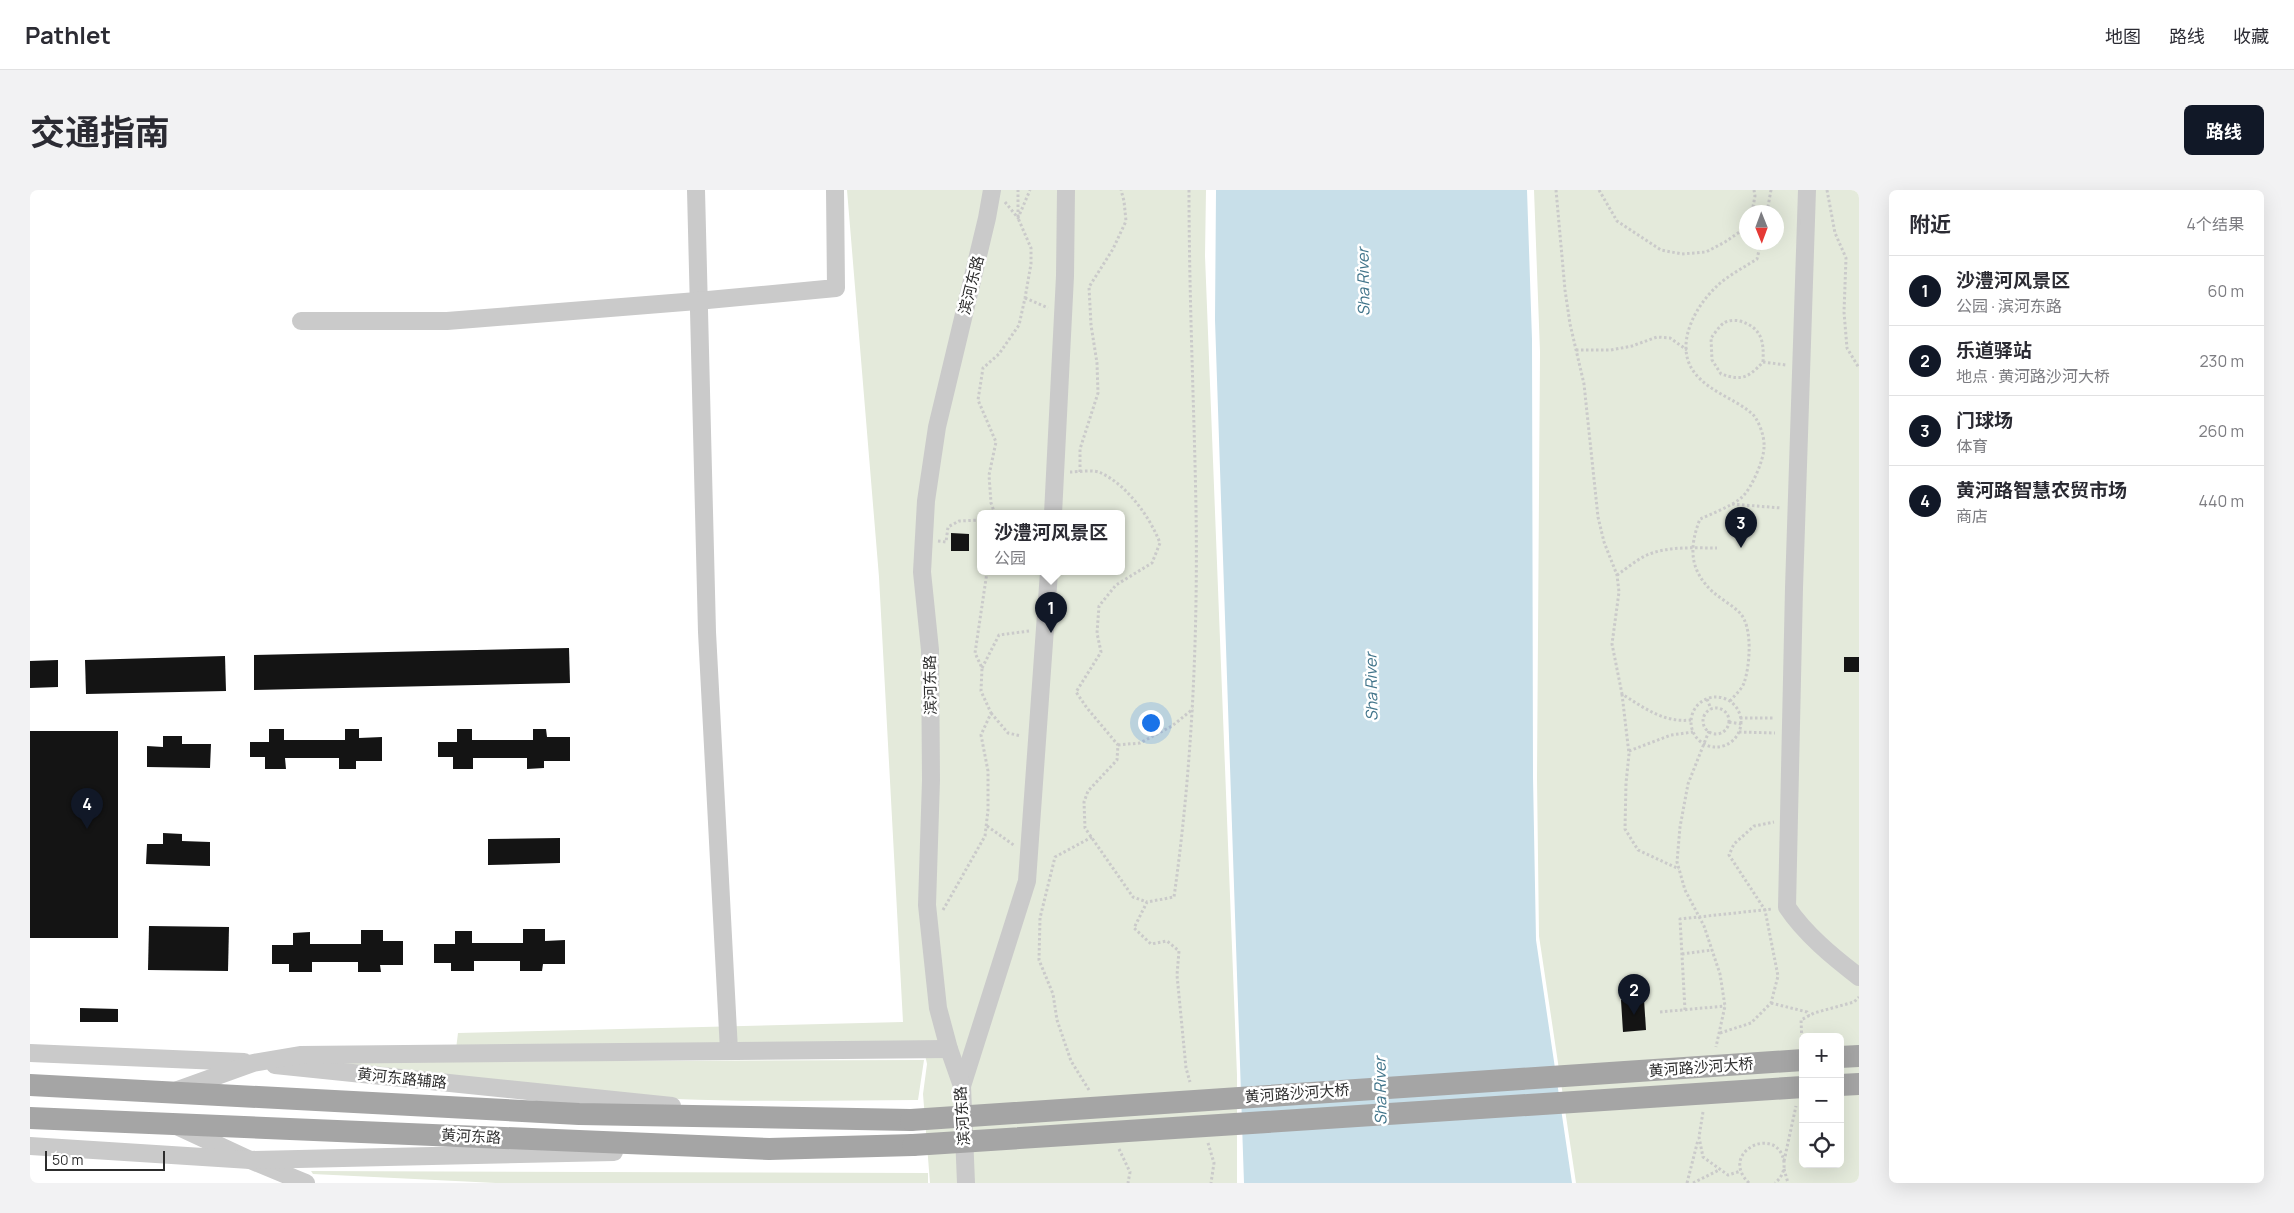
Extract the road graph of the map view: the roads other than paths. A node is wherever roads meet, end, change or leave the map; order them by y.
1 (696, 190) edge
2 (835, 190) edge
3 (992, 190) edge
4 (1066, 190) edge
5 (1807, 190) edge
6 (697, 302) junction
7 (300, 321) dead end
8 (1053, 510) edge
9 (1050, 575) edge
10 (1859, 977) edge
11 (949, 1049) junction
12 (1799, 1050) edge
13 (729, 1051) junction
14 (30, 1053) edge
15 (1859, 1056) edge
16 (1844, 1057) edge
17 (253, 1063) junction
18 (1859, 1084) edge
19 (30, 1085) edge
20 (1844, 1085) edge
21 (962, 1086) junction
22 (170, 1092) junction
23 (1799, 1098) edge
24 (774, 1117) junction
25 (30, 1118) edge
26 (911, 1120) joint
27 (170, 1123) junction
28 (913, 1145) joint
29 (30, 1146) edge
30 (769, 1149) junction
31 (250, 1160) junction
32 (288, 1179) edge
33 (306, 1183) edge
34 (966, 1183) edge

1 - 6 street
2 - 6 street
3 - 11 street, 滨河东路
4 - 8 street
5 - 10 street
6 - 7 street
6 - 13 street
9 - 21 street
11 - 13 street
11 - 21 street, 滨河东路
12 - 26 main road, 黄河路沙河大桥, bridge
13 - 17 street
14 - 17 street, 黄河东路辅路
15 - 16 main road
17 - 22 street
17 - 24 street, 黄河东路辅路
18 - 20 main road
19 - 22 main road, 黄河东路
21 - 34 street, 滨河东路
22 - 24 main road, 黄河东路
23 - 28 main road, 黄河路沙河大桥, bridge
24 - 26 main road, 黄河东路
25 - 27 main road, 黄河东路
27 - 30 main road, 黄河东路
27 - 31 street
28 - 30 main road, 黄河东路
29 - 31 street
30 - 31 street
31 - 32 street
32 - 33 street

